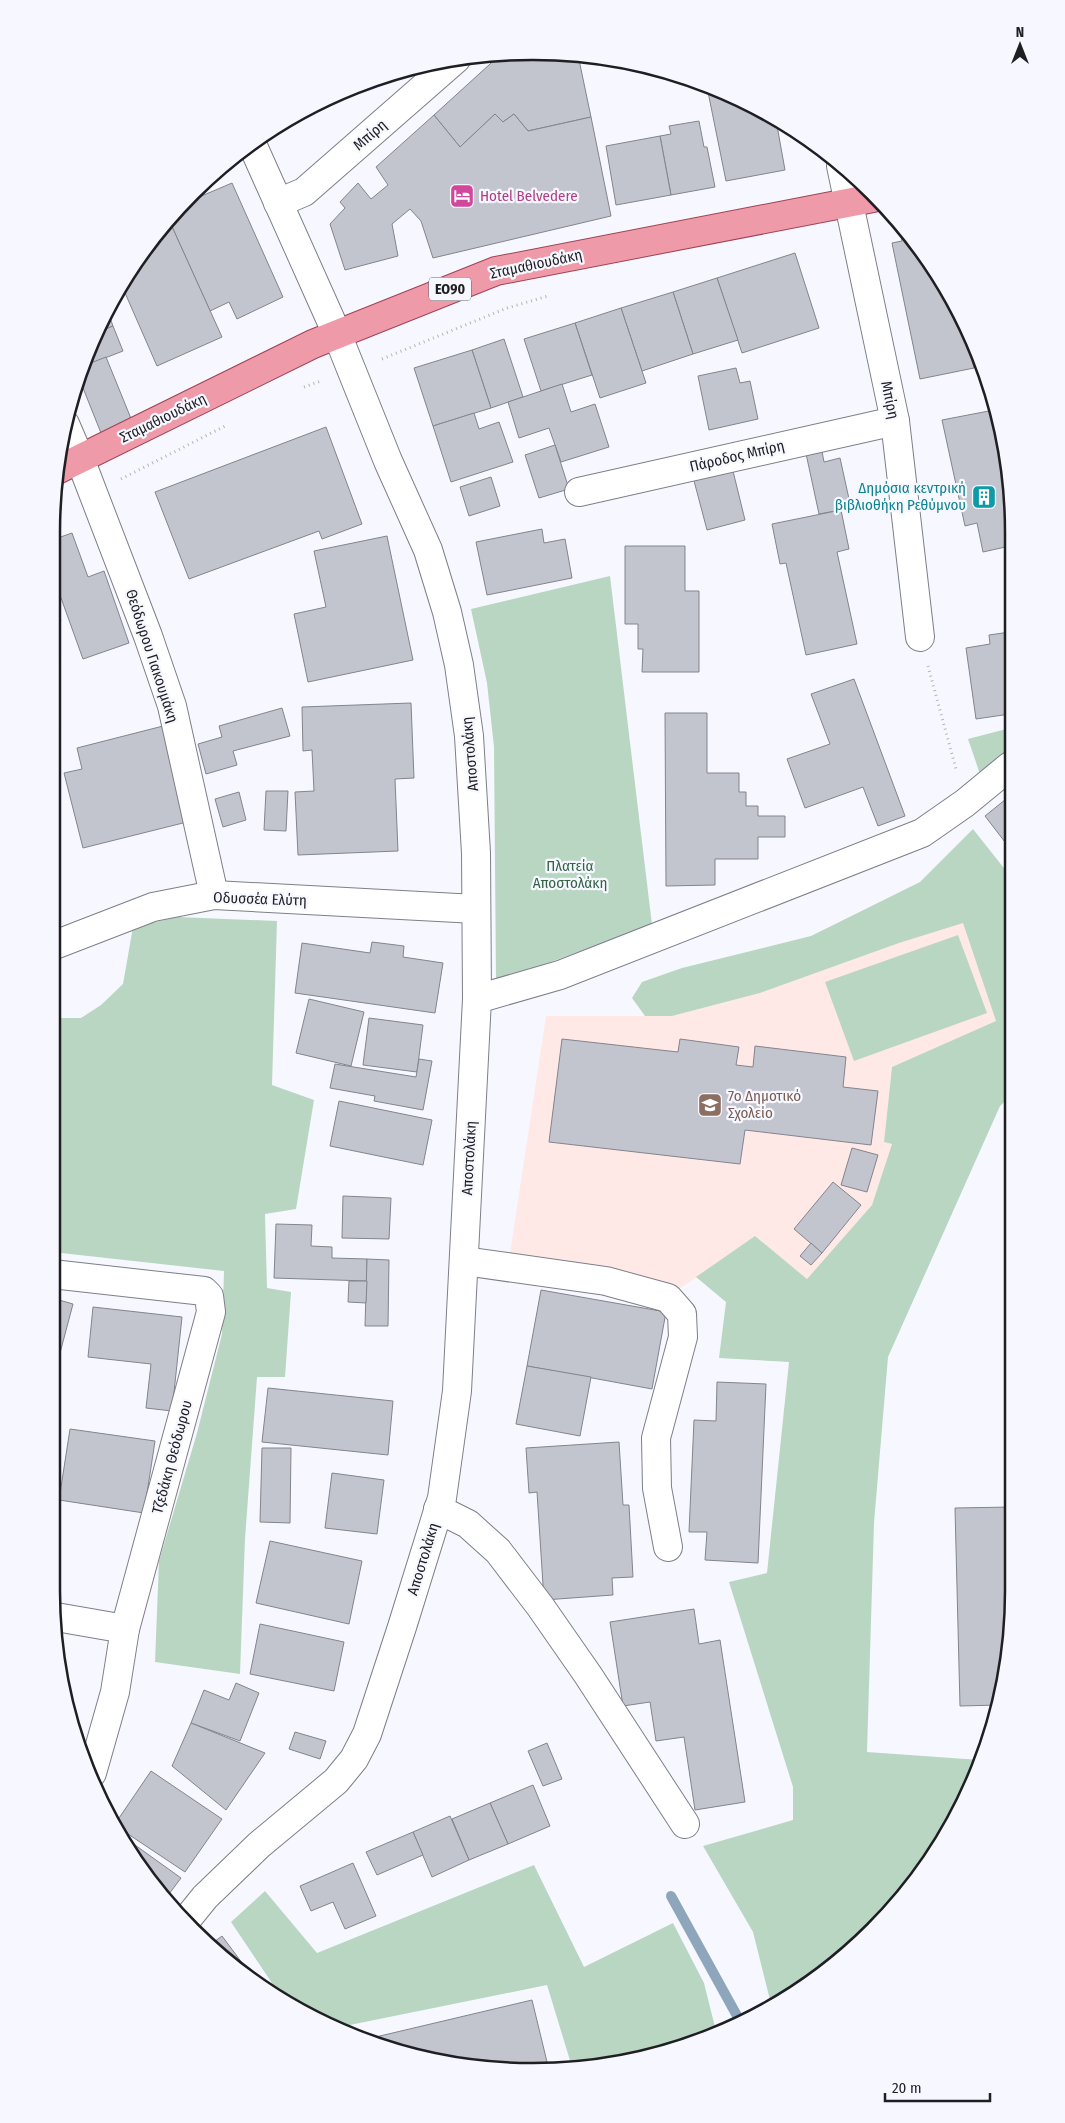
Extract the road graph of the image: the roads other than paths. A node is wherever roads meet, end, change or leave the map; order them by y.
1 (444, 68) edge
2 (255, 151) edge
3 (850, 183) edge
4 (860, 200) edge
5 (278, 203) junction
6 (337, 334) junction
7 (895, 421) junction
8 (68, 449) edge
9 (69, 464) edge
10 (579, 492) dead end
11 (920, 637) road end
12 (1005, 770) edge
13 (214, 895) junction
14 (476, 908) junction
15 (60, 943) edge
16 (477, 999) junction
17 (464, 1261) junction
18 (60, 1275) edge
19 (438, 1509) junction
20 (668, 1547) dead end
21 (61, 1618) edge
22 (125, 1629) junction
23 (94, 1766) edge
24 (685, 1824) dead end
25 (190, 1916) edge

1 - 5 street, Μπίρη
2 - 5 street, Αποστολάκη
3 - 4 street, Μπίρη
4 - 6 main road, Σταμαθιουδάκη / ΕΟ90
4 - 7 street, Μπίρη
5 - 6 street, Αποστολάκη
6 - 9 main road, Σταμαθιουδάκη / ΕΟ90
6 - 14 street, Αποστολάκη
7 - 10 street, Πάροδος Μπίρη
7 - 11 street, Μπίρη
8 - 9 street, Θεόδωρου Γιακουμάκη
9 - 13 street, Θεόδωρου Γιακουμάκη
12 - 16 street
13 - 14 street, Οδυσσέα Ελύτη
13 - 15 street, Οδυσσέα Ελύτη
14 - 16 street, Αποστολάκη
16 - 17 street, Αποστολάκη
17 - 19 street, Αποστολάκη
17 - 20 street
18 - 22 street, Τζεδάκη Θεόδωρου
19 - 24 street
19 - 25 street, Αποστολάκη
21 - 22 street
22 - 23 street, Τζεδάκη Θεόδωρου

